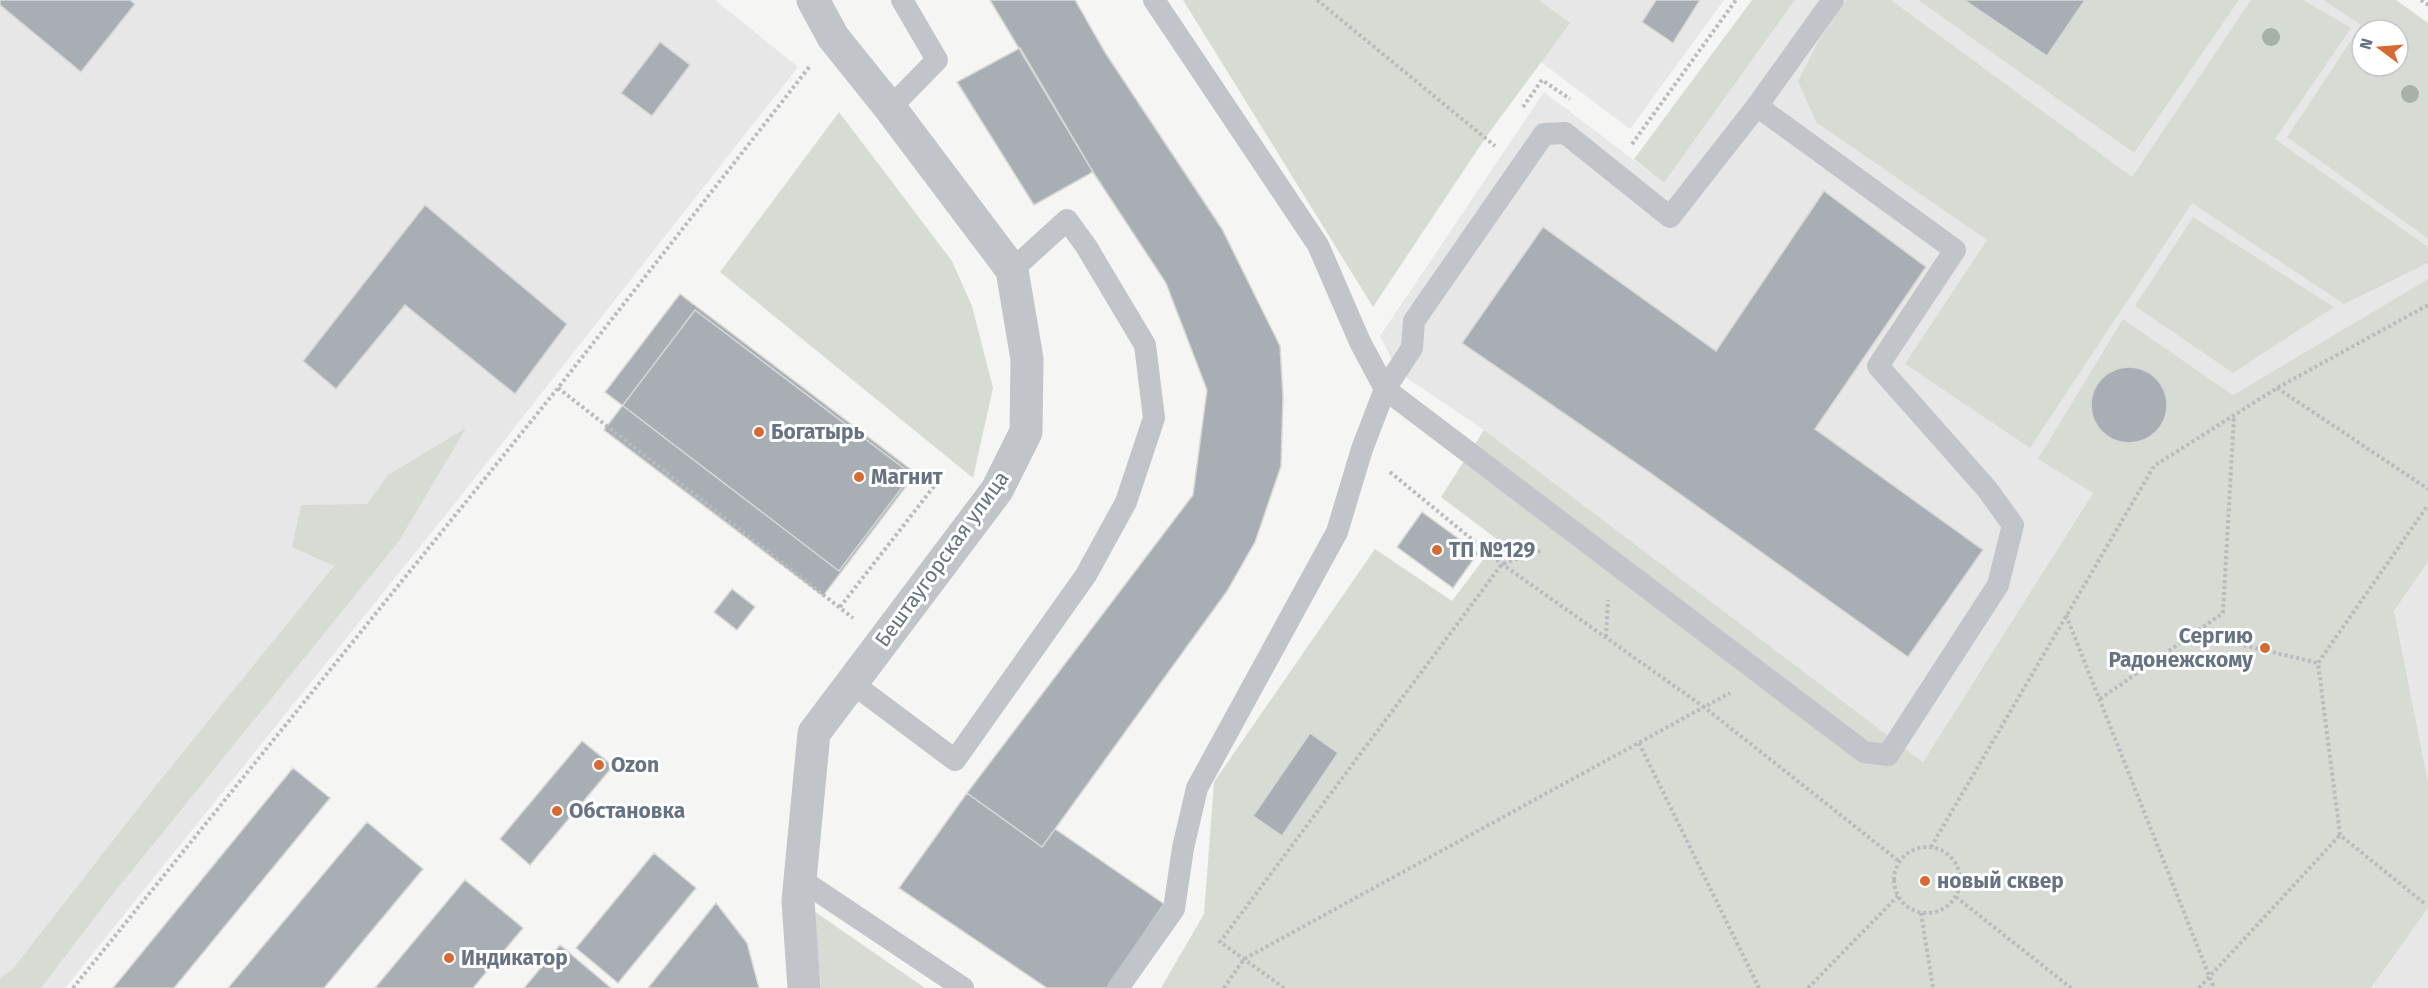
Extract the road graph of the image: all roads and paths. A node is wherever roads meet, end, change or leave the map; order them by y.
1 (813, 0) edge
2 (902, 0) edge
3 (1154, 0) edge
4 (1317, 0) edge
5 (1833, 0) edge
6 (2421, 0) edge
7 (2428, 5) edge
8 (832, 37) junction
9 (1757, 106) junction
10 (891, 108) junction
11 (1496, 146) dead end
12 (1012, 270) junction
13 (2428, 305) edge
14 (558, 388) junction
15 (1385, 388) junction
16 (2277, 388) junction
17 (2235, 416) junction
18 (1362, 449) junction
19 (935, 485) dead end
20 (2428, 489) edge
21 (2428, 506) edge
22 (1502, 564) junction
23 (840, 607) junction
24 (2066, 615) junction
25 (2196, 634) junction
26 (883, 641) junction
27 (2318, 663) junction
28 (1762, 674) junction
29 (852, 683) junction
30 (2100, 699) junction
31 (1704, 707) junction
32 (1639, 743) junction
33 (2340, 835) junction
34 (1931, 847) junction
35 (1900, 862) junction
36 (800, 879) junction
37 (1899, 896) junction
38 (1956, 897) junction
39 (2424, 903) dead end
40 (1921, 913) junction
41 (1244, 959) junction
42 (2210, 977) junction
43 (72, 988) edge
44 (804, 988) edge
45 (963, 988) edge
46 (1118, 988) edge
47 (1224, 988) edge
48 (1284, 988) edge
49 (1759, 988) edge
50 (1808, 988) edge
51 (1933, 988) edge
52 (2071, 988) edge
53 (2199, 988) edge
54 (2214, 988) edge

1 - 8 street, Бештаугорская улица
2 - 10 lane
3 - 15 lane
4 - 11 path
5 - 9 lane
6 - 7 path
8 - 10 street, Бештаугорская улица
8 - 14 path
9 - 15 lane
9 - 28 lane
10 - 12 street, Бештаугорская улица
12 - 26 street, Бештаугорская улица
12 - 29 lane
13 - 16 path
14 - 23 path
14 - 43 path
15 - 18 lane
15 - 28 lane
16 - 17 path
16 - 20 path
17 - 24 path
17 - 25 path
18 - 22 path
18 - 46 lane
19 - 23 path
21 - 27 path
22 - 31 path
22 - 41 path
23 - 26 path
24 - 30 path
24 - 34 path
25 - 27 path
25 - 30 path
26 - 29 street, Бештаугорская улица
27 - 33 path
28 - 31 path
29 - 36 street, Бештаугорская улица
30 - 42 path
31 - 32 path
31 - 35 path
32 - 41 path
32 - 49 path
33 - 39 path
33 - 42 path
34 - 35 path
34 - 38 path
35 - 37 path
36 - 44 street, Бештаугорская улица
36 - 45 lane
37 - 40 path
37 - 50 path
38 - 40 path
38 - 52 path
40 - 51 path
41 - 47 path
41 - 48 path
42 - 53 path
42 - 54 path

